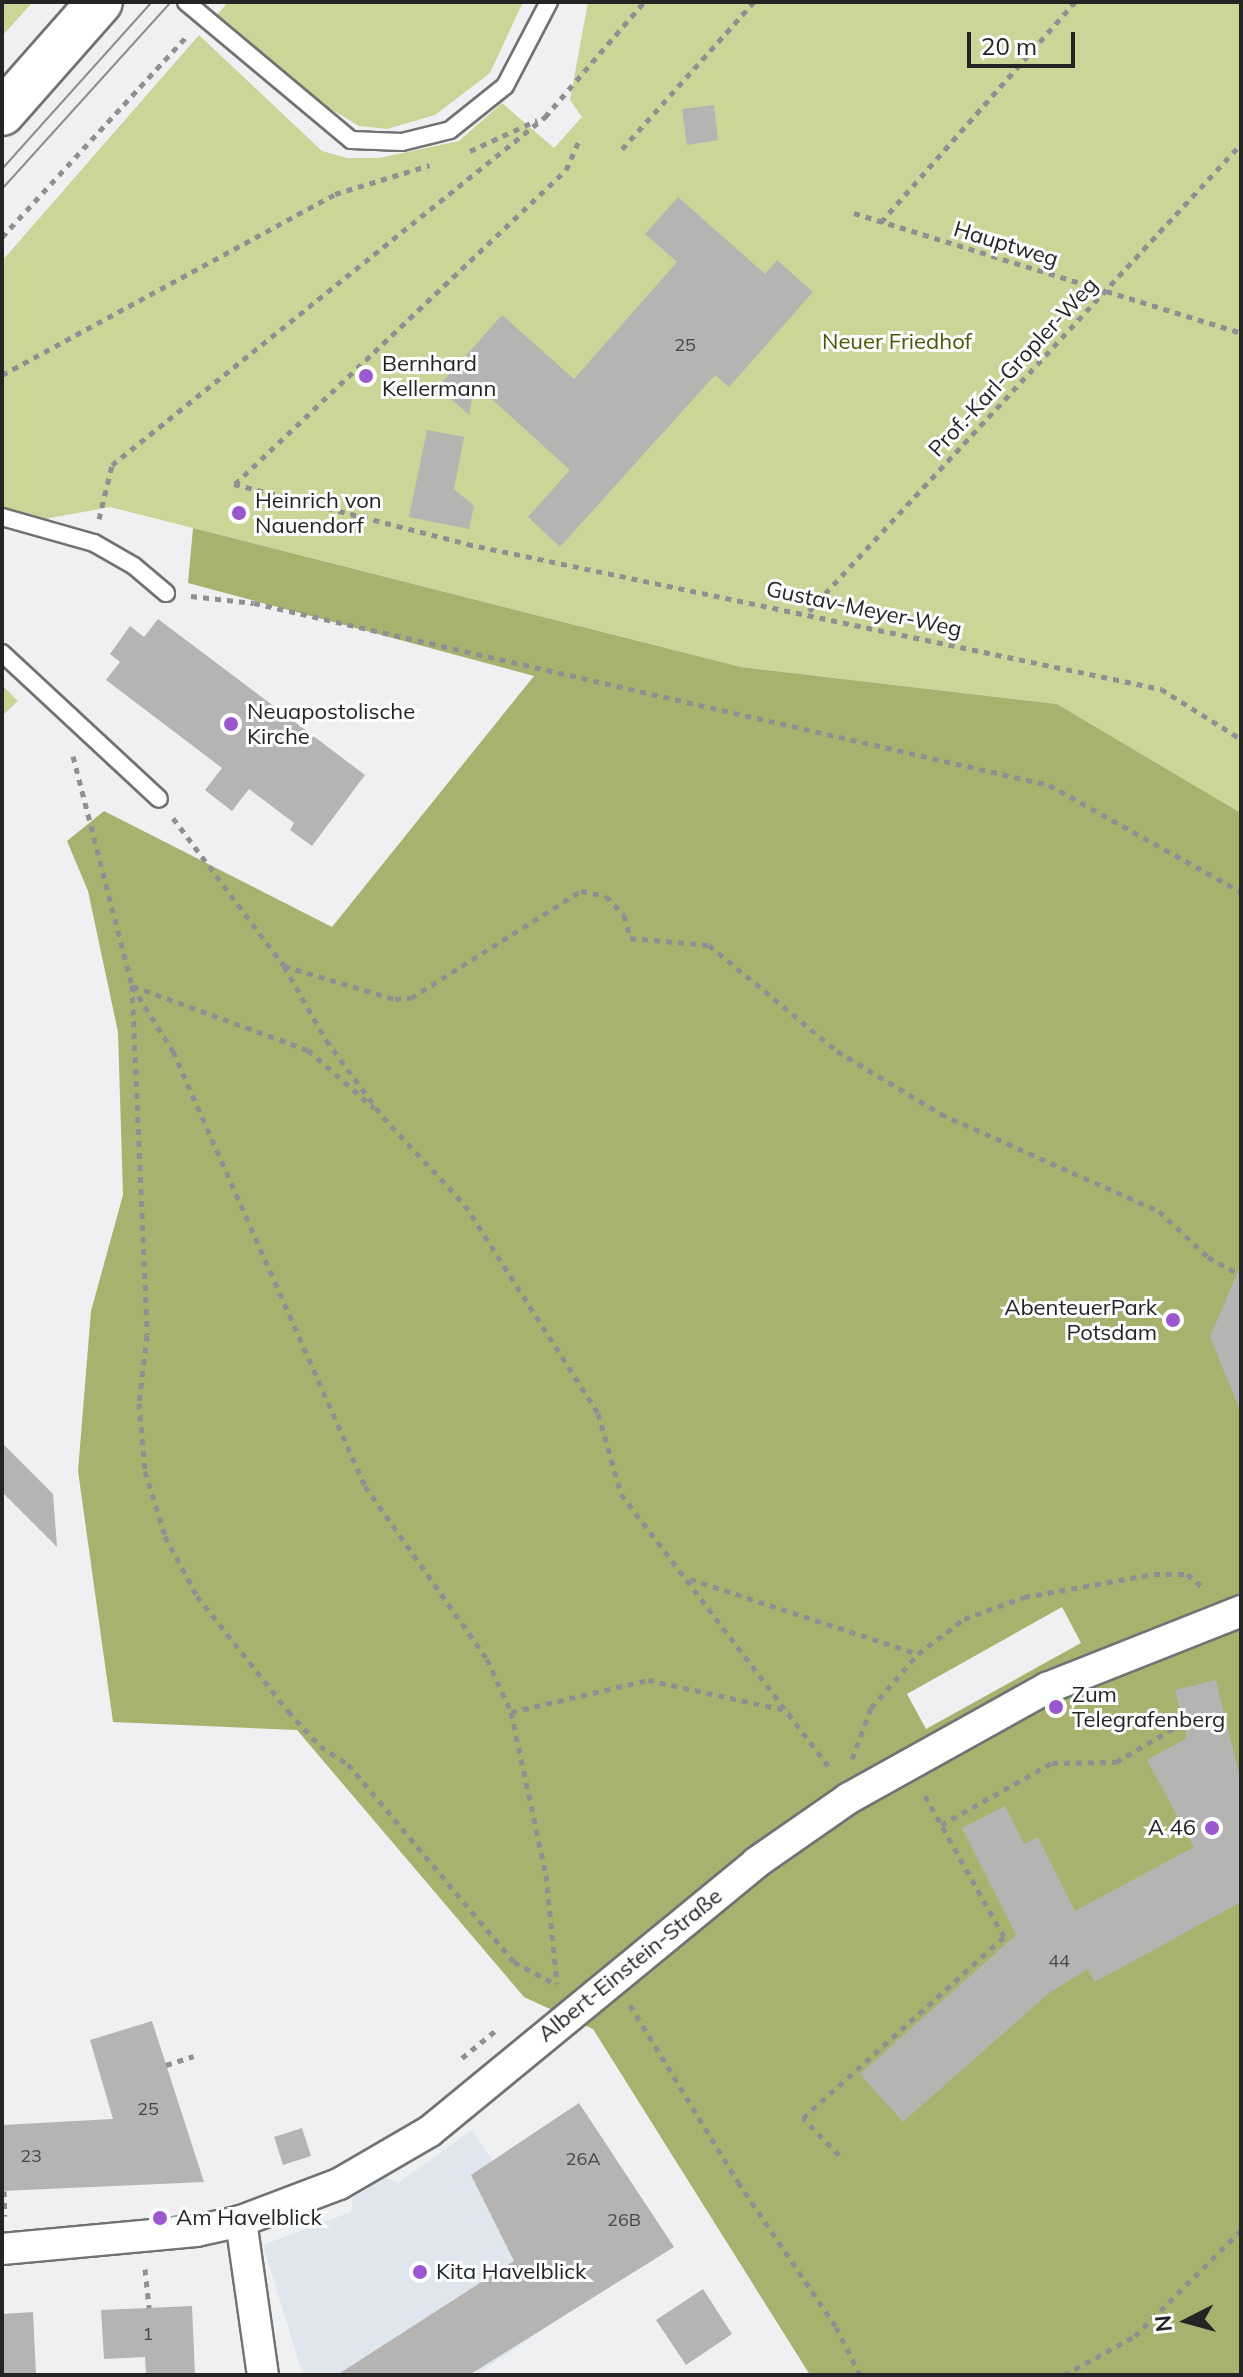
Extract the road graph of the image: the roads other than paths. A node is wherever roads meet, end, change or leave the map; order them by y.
1 (100, 2) edge
2 (186, 2) edge
3 (549, 2) edge
4 (2, 113) edge
5 (2, 517) edge
6 (166, 593) road end
7 (2, 653) edge
8 (159, 799) road end
9 (1241, 1611) edge
10 (241, 2221) junction
11 (2, 2249) edge
12 (263, 2375) edge

1 - 4 main road
2 - 3 lane
5 - 6 lane
7 - 8 lane
9 - 10 street, Albert-Einstein-Straße
10 - 11 street, Albert-Einstein-Straße
10 - 12 street

